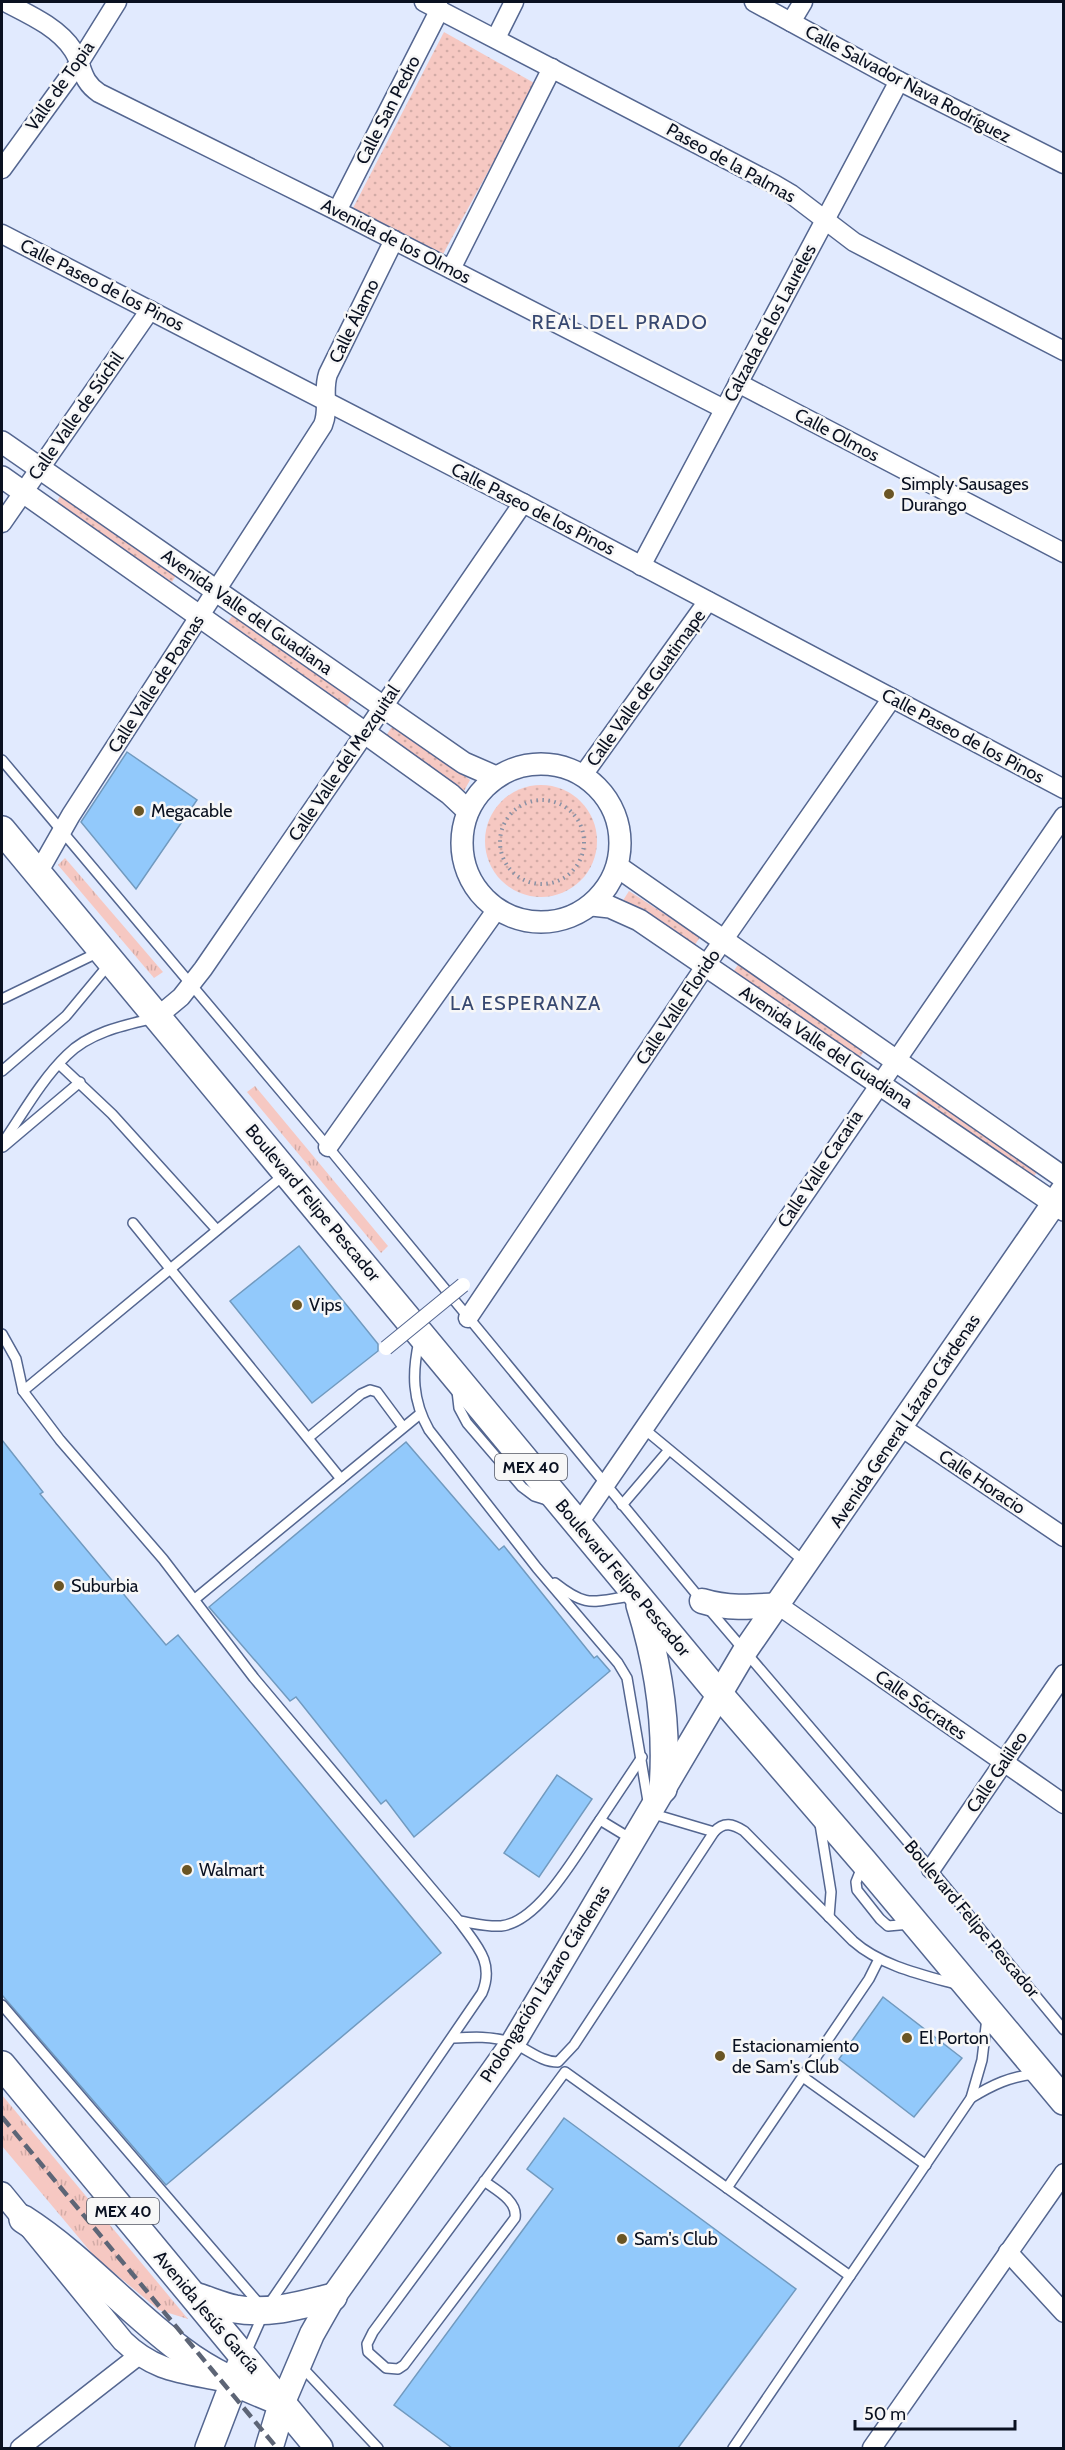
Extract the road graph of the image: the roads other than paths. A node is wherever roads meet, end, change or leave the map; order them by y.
1 (5, 2) edge
2 (117, 2) edge
3 (514, 2) edge
4 (754, 2) edge
5 (803, 2) edge
6 (432, 5) edge
7 (791, 22) junction
8 (496, 38) junction
9 (79, 63) junction
10 (552, 68) junction
11 (899, 81) junction
12 (1064, 164) edge
13 (2, 169) edge
14 (337, 211) junction
15 (824, 220) junction
16 (2, 234) edge
17 (394, 240) junction
18 (452, 269) junction
19 (150, 310) junction
20 (1064, 351) edge
21 (738, 383) junction
22 (327, 404) junction
23 (724, 409) junction
24 (2, 442) edge
25 (40, 468) junction
26 (2, 477) edge
27 (23, 492) junction
28 (523, 503) junction
29 (2, 523) edge
30 (1064, 553) edge
31 (641, 566) junction
32 (216, 591) junction
33 (708, 601) junction
34 (199, 617) junction
35 (892, 698) junction
36 (382, 707) junction
37 (365, 733) junction
38 (2, 760) edge
39 (583, 775) junction
40 (496, 777) junction
41 (1064, 789) edge
42 (468, 811) junction
43 (1064, 816) edge
44 (2, 830) edge
45 (60, 832) junction
46 (618, 867) junction
47 (38, 873) junction
48 (592, 905) junction
49 (497, 909) junction
50 (723, 940) junction
51 (107, 956) junction
52 (706, 965) junction
53 (192, 985) junction
54 (2, 999) edge
55 (157, 1017) junction
56 (894, 1060) junction
57 (59, 1064) junction
58 (2, 1071) edge
59 (80, 1082) junction
60 (879, 1083) junction
61 (2, 1146) edge
62 (328, 1147) junction
63 (288, 1172) junction
64 (1064, 1178) edge
65 (1060, 1201) edge
66 (133, 1223) dead end
67 (218, 1230) junction
68 (170, 1268) junction
69 (463, 1285) dead end
70 (468, 1318) junction
71 (420, 1333) junction
72 (2, 1334) edge
73 (386, 1348) dead end
74 (23, 1391) junction
75 (420, 1413) junction
76 (404, 1427) junction
77 (901, 1427) junction
78 (643, 1428) junction
79 (308, 1438) junction
80 (669, 1450) junction
81 (340, 1479) junction
82 (605, 1484) junction
83 (622, 1505) junction
84 (570, 1513) junction
85 (1064, 1537) edge
86 (807, 1564) junction
87 (537, 1568) junction
88 (637, 1595) junction
89 (195, 1599) junction
90 (702, 1602) junction
91 (778, 1605) junction
92 (745, 1652) junction
93 (1064, 1674) edge
94 (719, 1694) junction
95 (642, 1757) junction
96 (1004, 1762) junction
97 (663, 1790) junction
98 (1064, 1804) edge
99 (817, 1807) junction
100 (650, 1813) junction
101 (600, 1820) junction
102 (714, 1832) junction
103 (633, 1840) junction
104 (931, 1869) junction
105 (829, 1917) junction
106 (459, 1921) junction
107 (879, 1959) junction
108 (970, 1988) junction
109 (2, 2005) edge
110 (987, 2010) junction
111 (1064, 2030) edge
112 (454, 2038) junction
113 (513, 2043) junction
114 (2, 2065) edge
115 (1041, 2074) junction
116 (803, 2077) junction
117 (971, 2098) junction
118 (1064, 2101) edge
119 (926, 2165) junction
120 (1064, 2173) edge
121 (484, 2181) junction
122 (727, 2188) junction
123 (2, 2193) edge
124 (23, 2219) junction
125 (1008, 2252) junction
126 (850, 2276) junction
127 (194, 2296) junction
128 (333, 2297) junction
129 (265, 2310) junction
130 (1064, 2313) edge
131 (138, 2356) junction
132 (244, 2358) junction
133 (298, 2364) junction
134 (233, 2383) junction
135 (283, 2402) junction
136 (266, 2444) edge
137 (20, 2448) edge
138 (209, 2448) edge
139 (319, 2448) edge
140 (378, 2448) edge
141 (733, 2448) edge
142 (872, 2448) edge

1 - 9 street, Avenida de los Olmos
2 - 9 street, Valle de Topia
3 - 8 street
4 - 7 street, Calle Salvador Nava Rodríguez
5 - 7 street
6 - 8 street, Paseo de la Palmas
6 - 14 street, Calle San Pedro
7 - 11 street, Calle Salvador Nava Rodríguez
8 - 10 street, Paseo de la Palmas
9 - 13 street, Valle de Topia
9 - 14 street, Avenida de los Olmos
10 - 15 street, Paseo de la Palmas
10 - 18 street
11 - 12 street, Calle Salvador Nava Rodríguez
11 - 15 street, Calzada de los Laureles
14 - 17 street, Avenida de los Olmos
15 - 20 street, Paseo de la Palmas
15 - 21 street, Calzada de los Laureles
16 - 19 street, Calle Paseo de los Pinos
17 - 18 street, Avenida de los Olmos
17 - 22 street, Calle Álamo
18 - 23 street, Avenida de los Olmos
19 - 22 street, Calle Paseo de los Pinos
19 - 25 street, Calle Valle de Súchil
21 - 23 street, Calzada de los Laureles
21 - 30 street, Calle Olmos
22 - 28 street, Calle Paseo de los Pinos
22 - 32 street, Calle Valle de Poanas
23 - 31 street, Calzada de los Laureles
24 - 25 street, Avenida Valle del Guadiana
25 - 27 street, Calle Valle de Súchil
25 - 32 street, Avenida Valle del Guadiana
26 - 27 street, Avenida Valle del Guadiana
27 - 29 street, Calle Valle de Súchil
27 - 34 street, Avenida Valle del Guadiana
28 - 31 street, Calle Paseo de los Pinos
28 - 36 street, Calle Valle del Mezquital
31 - 33 street, Calle Paseo de los Pinos
32 - 34 street, Calle Valle de Poanas
32 - 36 street, Avenida Valle del Guadiana
33 - 35 street, Calle Paseo de los Pinos
33 - 39 street, Calle Valle de Guatimape
34 - 37 street, Avenida Valle del Guadiana
34 - 45 street, Calle Valle de Poanas
35 - 41 street, Calle Paseo de los Pinos
35 - 50 street, Calle Valle Florido
36 - 37 street, Calle Valle del Mezquital
36 - 40 street, Avenida Valle del Guadiana
37 - 42 street, Avenida Valle del Guadiana
37 - 53 street, Calle Valle del Mezquital
38 - 45 lane, Boulevard Felipe Pescador
39 - 40 street
39 - 46 street
40 - 42 street
42 - 49 street
43 - 56 street, Calle Valle Cacaria
44 - 47 main road, Boulevard Felipe Pescador / MEX 40
45 - 47 street, Calle Valle de Poanas
45 - 53 lane, Boulevard Felipe Pescador
46 - 48 street
46 - 50 street, Avenida Valle del Guadiana
47 - 51 main road, Boulevard Felipe Pescador / MEX 40
48 - 49 street
48 - 52 street, Avenida Valle del Guadiana
49 - 62 street
50 - 52 street, Calle Valle Florido
50 - 56 street, Avenida Valle del Guadiana
51 - 54 lane
51 - 55 main road, Boulevard Felipe Pescador / MEX 40
51 - 58 lane
52 - 60 street, Avenida Valle del Guadiana
52 - 70 street, Calle Valle Florido
53 - 55 street, Calle Valle del Mezquital
53 - 62 lane, Boulevard Felipe Pescador
55 - 57 lane
55 - 63 main road, Boulevard Felipe Pescador / MEX 40
56 - 60 street, Calle Valle Cacaria
56 - 64 street, Avenida Valle del Guadiana
57 - 59 lane
57 - 61 lane
59 - 61 lane
59 - 67 lane
60 - 65 street, Avenida Valle del Guadiana
60 - 78 street, Calle Valle Cacaria
62 - 70 lane, Boulevard Felipe Pescador
63 - 67 lane
63 - 71 main road, Boulevard Felipe Pescador / MEX 40
65 - 77 main road, Avenida General Lázaro Cárdenas
66 - 68 lane
67 - 68 lane
68 - 74 lane
68 - 79 lane
69 - 73 street, bridge
70 - 82 lane, Boulevard Felipe Pescador
71 - 75 lane
71 - 84 main road, Boulevard Felipe Pescador / MEX 40
72 - 74 lane
74 - 89 lane
75 - 76 lane
75 - 87 lane
76 - 79 lane
76 - 81 lane
77 - 85 street, Calle Horacio
77 - 86 main road, Avenida General Lázaro Cárdenas
78 - 80 lane
78 - 82 street, Calle Valle Cacaria
79 - 81 lane
80 - 83 lane
80 - 86 lane
81 - 89 lane
82 - 83 lane, Boulevard Felipe Pescador
82 - 84 street, Calle Valle Cacaria
83 - 90 lane, Boulevard Felipe Pescador
84 - 88 main road, Boulevard Felipe Pescador / MEX 40
86 - 91 main road, Avenida General Lázaro Cárdenas
87 - 88 lane
87 - 95 lane
88 - 94 main road, Boulevard Felipe Pescador / MEX 40
88 - 97 main road
89 - 106 lane
90 - 91 main road
90 - 92 lane, Boulevard Felipe Pescador
91 - 92 main road, Avenida General Lázaro Cárdenas
91 - 96 street, Calle Sócrates
92 - 94 main road, Prolongación Lázaro Cárdenas
92 - 104 lane, Boulevard Felipe Pescador
93 - 96 street, Calle Galileo
94 - 97 main road, Prolongación Lázaro Cárdenas
94 - 99 main road, Boulevard Felipe Pescador / MEX 40
95 - 100 lane
95 - 101 lane
96 - 98 street, Calle Sócrates
96 - 104 street, Calle Galileo
97 - 100 main road, Prolongación Lázaro Cárdenas
99 - 105 lane
99 - 108 main road, Boulevard Felipe Pescador / MEX 40
100 - 102 lane
100 - 103 main road, Prolongación Lázaro Cárdenas
101 - 103 lane
101 - 106 lane
102 - 105 lane
102 - 113 lane
103 - 113 main road, Prolongación Lázaro Cárdenas
104 - 111 lane, Boulevard Felipe Pescador
105 - 107 lane
106 - 112 lane
107 - 108 lane
107 - 116 lane
108 - 110 main road, Boulevard Felipe Pescador / MEX 40
109 - 129 lane
110 - 115 main road, Boulevard Felipe Pescador / MEX 40
110 - 117 lane
112 - 113 lane
112 - 129 lane
113 - 128 main road, Prolongación Lázaro Cárdenas
114 - 127 main road, Avenida Jesús García / MEX 40
115 - 117 lane
115 - 118 main road, Boulevard Felipe Pescador / MEX 40
116 - 119 lane
116 - 122 lane
117 - 119 lane
119 - 126 lane
120 - 125 street
121 - 121 lane
121 - 122 lane
122 - 126 lane
123 - 124 street, Avenida Jesús García
124 - 131 street, Avenida Jesús García
124 - 134 main road
125 - 130 street
125 - 142 street
126 - 141 lane
127 - 129 main road
127 - 132 main road, Avenida Jesús García / MEX 40
128 - 129 main road
128 - 133 main road, Prolongación Lázaro Cárdenas
129 - 132 lane
131 - 134 street, Avenida Jesús García
131 - 137 street
132 - 134 main road
132 - 135 main road, Avenida Jesús García / MEX 40
133 - 135 main road, Prolongación Lázaro Cárdenas
133 - 140 lane
134 - 135 main road
134 - 138 main road
135 - 136 main road
135 - 139 main road, Avenida Jesús García / MEX 40

